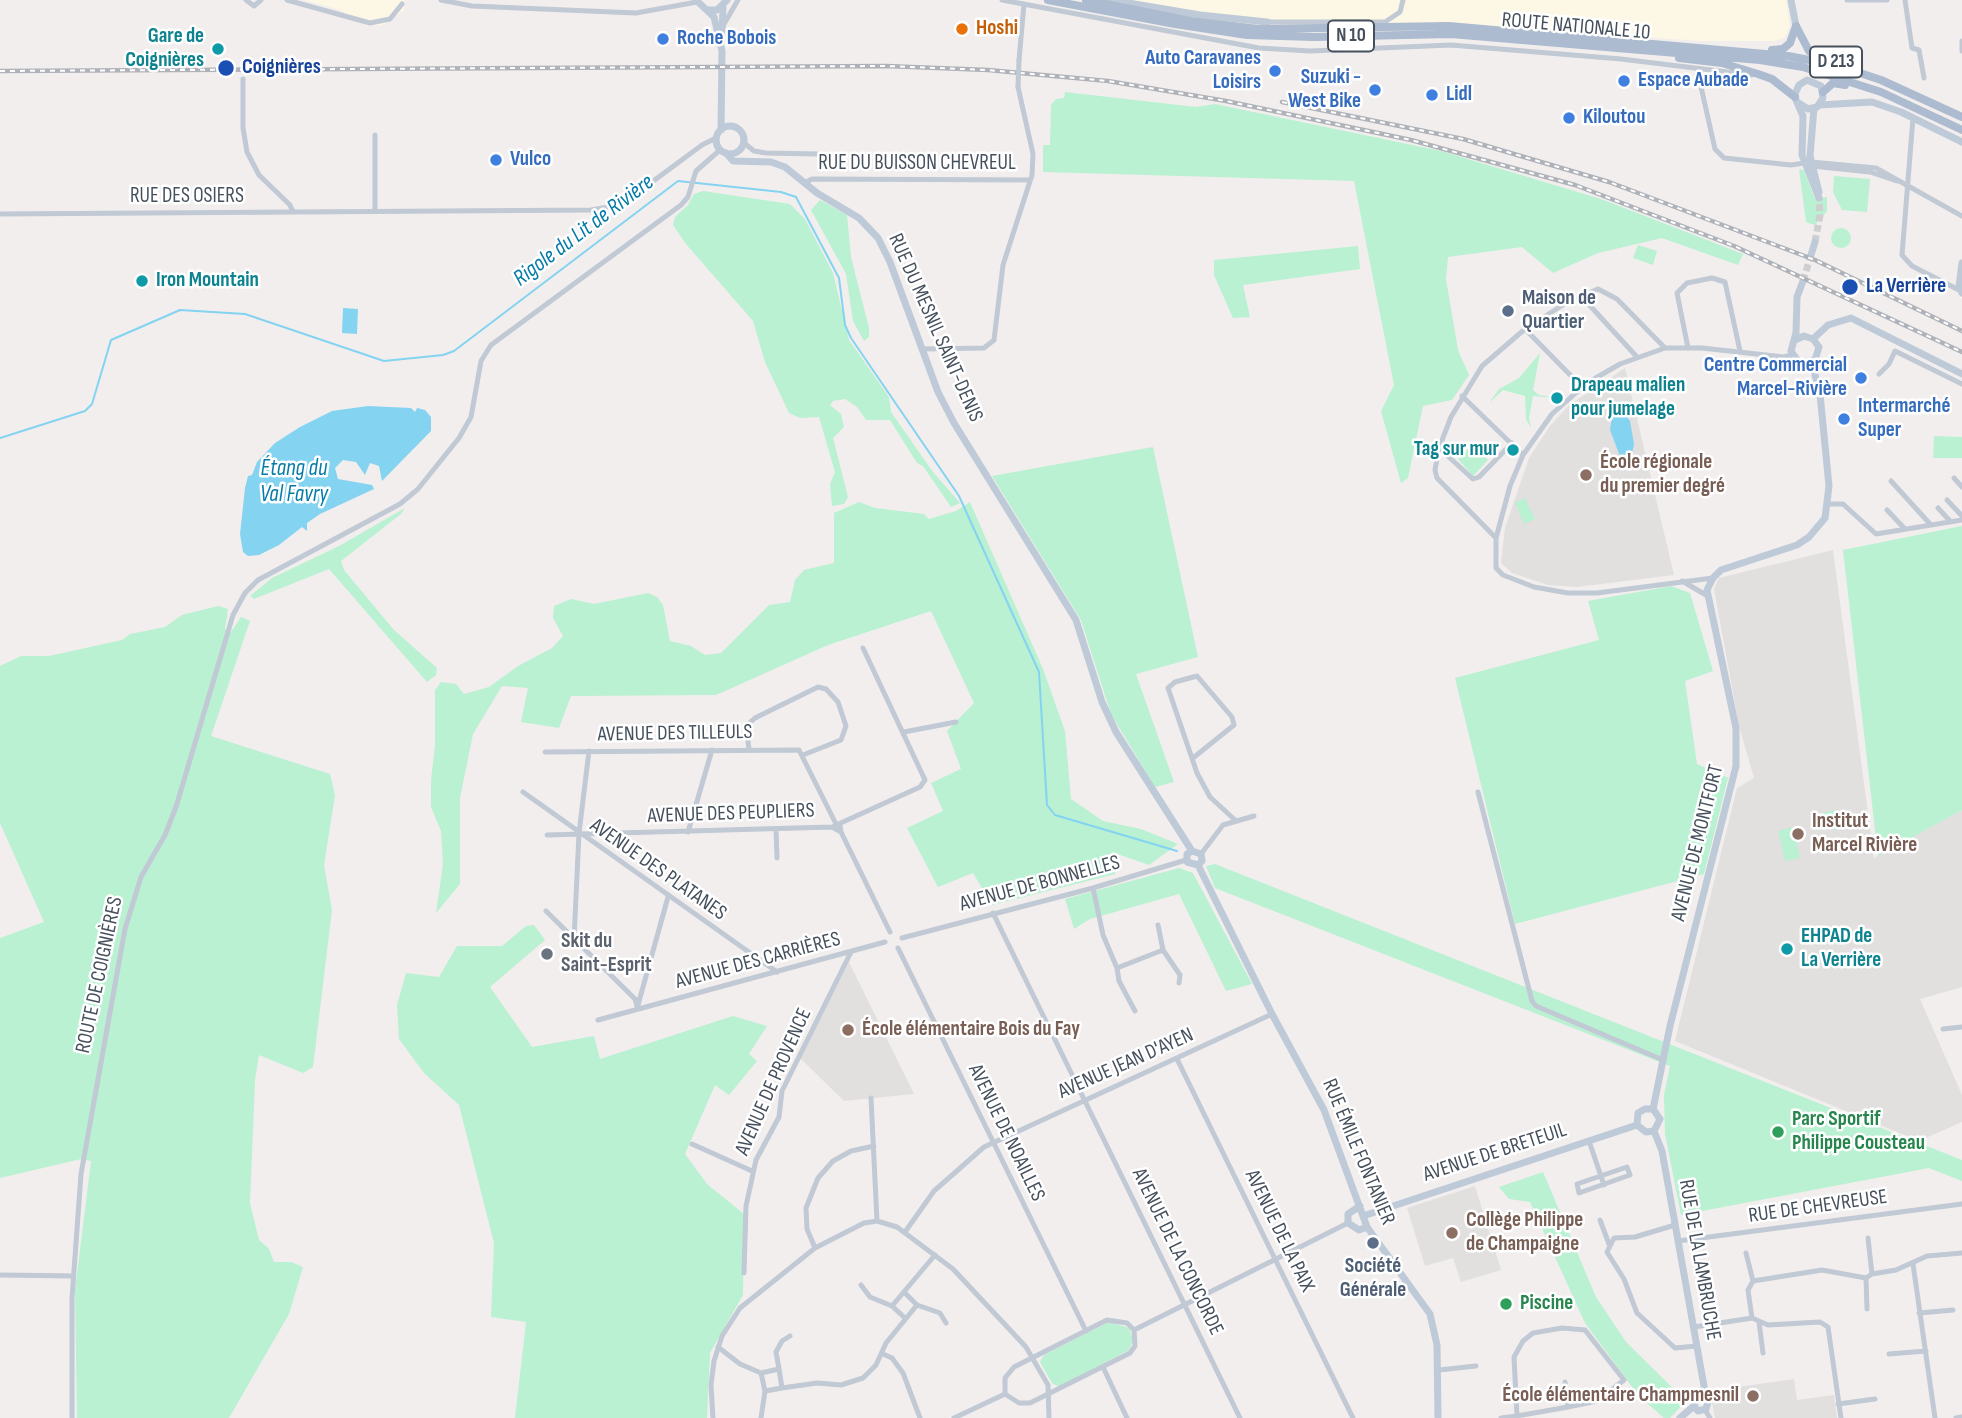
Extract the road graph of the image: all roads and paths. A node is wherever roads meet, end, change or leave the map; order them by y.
1 (246, 0) edge
2 (261, 0) edge
3 (287, 0) edge
4 (441, 0) edge
5 (1002, 0) edge
6 (1048, 0) edge
7 (1086, 0) edge
8 (1111, 0) edge
9 (1402, 0) edge
10 (1791, 0) edge
11 (1847, 0) edge
12 (1887, 0) edge
13 (1905, 0) edge
14 (410, 1) edge
15 (696, 1) edge
16 (730, 1) edge
17 (400, 2) edge
18 (1024, 4) junction
19 (706, 10) junction
20 (1267, 22) junction
21 (724, 24) junction
22 (1796, 26) junction
23 (1336, 29) junction
24 (1962, 41) edge
25 (722, 51) junction
26 (1656, 51) junction
27 (1962, 51) edge
28 (1764, 54) junction
29 (1697, 69) junction
30 (1711, 70) junction
31 (1758, 74) junction
32 (1924, 78) dead end
33 (243, 79) dead end
34 (1700, 83) junction
35 (1888, 83) junction
36 (1881, 92) junction
37 (1824, 93) junction
38 (1796, 100) junction
39 (1842, 103) junction
40 (1816, 106) junction
41 (722, 107) junction
42 (1803, 116) junction
43 (1962, 117) edge
44 (1913, 118) junction
45 (735, 128) junction
46 (720, 130) junction
47 (1962, 130) edge
48 (375, 135) dead end
49 (716, 138) junction
50 (743, 142) junction
51 (1962, 142) edge
52 (723, 151) junction
53 (736, 152) junction
54 (817, 154) dead end
55 (742, 161) junction
56 (1809, 164) junction
57 (1030, 180) junction
58 (1898, 181) junction
59 (804, 183) junction
60 (1906, 186) junction
61 (1818, 197) tunnel mouth
62 (375, 211) junction
63 (293, 212) junction
64 (0, 214) edge
65 (1962, 216) edge
66 (1815, 242) tunnel mouth
67 (1811, 255) tunnel mouth
68 (1962, 263) edge
69 (1935, 280) junction
70 (1961, 287) edge
71 (1929, 292) dead end
72 (1582, 297) junction
73 (1525, 328) junction
74 (1804, 336) junction
75 (1813, 339) junction
76 (1795, 340) junction
77 (1900, 343) junction
78 (1665, 348) junction
79 (1688, 348) junction
80 (924, 349) junction
81 (1741, 351) junction
82 (1895, 351) junction
83 (1791, 355) junction
84 (1637, 357) junction
85 (1812, 363) junction
86 (1879, 374) dead end
87 (1962, 374) edge
88 (1962, 384) edge
89 (1582, 387) junction
90 (1462, 396) junction
91 (1512, 443) junction
92 (1439, 448) junction
93 (1523, 455) junction
94 (1954, 478) dead end
95 (1891, 481) dead end
96 (1962, 487) edge
97 (1947, 500) dead end
98 (1828, 504) junction
99 (1938, 508) dead end
100 (1887, 510) dead end
101 (1962, 518) edge
102 (1950, 522) junction
103 (1931, 525) junction
104 (1905, 529) junction
105 (1496, 538) junction
106 (1713, 578) junction
107 (1682, 581) junction
108 (1706, 595) junction
109 (863, 648) dead end
110 (956, 722) dead end
111 (904, 732) junction
112 (749, 749) junction
113 (712, 750) junction
114 (589, 751) junction
115 (545, 752) dead end
116 (803, 755) junction
117 (1193, 758) junction
118 (523, 792) dead end
119 (1478, 792) dead end
120 (1254, 816) dead end
121 (1235, 820) junction
122 (837, 826) junction
123 (776, 829) junction
124 (688, 832) junction
125 (579, 833) junction
126 (547, 835) dead end
127 (1192, 851) junction
128 (1201, 854) junction
129 (777, 858) dead end
130 (1186, 860) junction
131 (1198, 865) junction
132 (1093, 888) junction
133 (668, 897) junction
134 (546, 911) dead end
135 (993, 913) junction
136 (1158, 925) dead end
137 (890, 932) junction
138 (902, 938) junction
139 (574, 939) junction
140 (885, 942) junction
141 (898, 948) junction
142 (1163, 950) junction
143 (851, 952) junction
144 (1117, 968) junction
145 (777, 972) junction
146 (1179, 983) dead end
147 (638, 1009) junction
148 (1135, 1011) dead end
149 (1272, 1014) junction
150 (598, 1020) dead end
151 (1962, 1027) edge
152 (1943, 1029) dead end
153 (1177, 1059) junction
154 (1663, 1060) junction
155 (871, 1098) dead end
156 (1084, 1100) junction
157 (1653, 1110) junction
158 (1637, 1125) junction
159 (1654, 1131) junction
160 (1589, 1141) junction
161 (993, 1142) junction
162 (691, 1144) dead end
163 (874, 1146) junction
164 (752, 1171) junction
165 (1600, 1175) junction
166 (1604, 1185) junction
167 (1962, 1204) edge
168 (1360, 1206) junction
169 (1363, 1216) junction
170 (1600, 1220) dead end
171 (877, 1221) junction
172 (1349, 1223) junction
173 (1675, 1225) junction
174 (1367, 1227) junction
175 (905, 1232) junction
176 (1868, 1238) dead end
177 (1678, 1241) junction
178 (1609, 1244) junction
179 (815, 1248) junction
180 (1746, 1253) dead end
181 (1962, 1253) edge
182 (935, 1255) junction
183 (1276, 1259) junction
184 (1913, 1264) junction
185 (744, 1273) dead end
186 (0, 1275) edge
187 (74, 1276) junction
188 (1869, 1276) junction
189 (1754, 1280) junction
190 (861, 1285) dead end
191 (904, 1292) junction
192 (1185, 1304) junction
193 (917, 1305) junction
194 (892, 1306) junction
195 (1867, 1309) dead end
196 (1953, 1310) dead end
197 (1919, 1313) junction
198 (905, 1318) junction
199 (1752, 1318) junction
200 (1759, 1322) junction
201 (946, 1323) dead end
202 (1694, 1327) junction
203 (1134, 1330) junction
204 (1086, 1331) junction
205 (790, 1336) dead end
206 (1697, 1346) junction
207 (718, 1347) junction
208 (1926, 1351) junction
209 (1763, 1353) dead end
210 (883, 1354) junction
211 (1889, 1354) dead end
212 (1033, 1357) junction
213 (1476, 1366) dead end
214 (1103, 1367) junction
215 (779, 1369) junction
216 (1438, 1370) junction
217 (761, 1373) junction
218 (1565, 1382) dead end
219 (782, 1388) junction
220 (765, 1391) junction
221 (1051, 1393) junction
222 (1005, 1394) junction
223 (1703, 1398) junction
224 (1875, 1399) dead end
225 (1838, 1404) junction
226 (1694, 1406) junction
227 (1568, 1407) junction
228 (1705, 1410) junction
229 (1517, 1416) junction
230 (1962, 1417) edge
231 (72, 1418) edge
232 (713, 1418) edge
233 (761, 1418) edge
234 (920, 1418) edge
235 (954, 1418) edge
236 (1049, 1418) edge
237 (1127, 1418) edge
238 (1240, 1418) edge
239 (1353, 1418) edge
240 (1438, 1418) edge
241 (1501, 1418) edge
242 (1680, 1418) edge
243 (1710, 1418) edge
244 (1841, 1418) edge
245 (1935, 1418) edge
246 (1956, 1418) edge

1 - 2 street
3 - 17 street
4 - 15 street
5 - 18 street
6 - 26 main road, ROUTE NATIONALE 10 / N 10
7 - 23 main road, N 10
8 - 20 street
9 - 20 street
10 - 22 street, D 213
11 - 12 street
13 - 32 street
14 - 17 street
15 - 19 street
16 - 19 street
16 - 21 street
16 - 21 street
18 - 29 street
18 - 57 street, bridge
19 - 25 street
20 - 23 main road
21 - 25 street
22 - 28 main road, D 213
22 - 35 main road, D 213
23 - 28 main road, N 10
24 - 27 street
25 - 41 street
26 - 31 main road
26 - 36 main road, ROUTE NATIONALE 10 / N 10
28 - 35 main road, N 10
29 - 30 street
29 - 34 street
30 - 31 street
30 - 34 street
31 - 38 main road
33 - 63 street
34 - 56 street
35 - 43 main road, N 10
36 - 37 main road
36 - 47 main road, N 10
37 - 38 street
37 - 39 street
37 - 40 street
38 - 40 street
38 - 42 street
39 - 40 street
39 - 44 street
40 - 56 street
41 - 45 street
41 - 46 street
42 - 56 street
42 - 56 street
44 - 51 street
44 - 60 street
45 - 46 street
45 - 50 street
46 - 49 street
48 - 62 street
49 - 52 street
49 - 62 street, RUE DES OSIERS
50 - 53 street
50 - 54 street
52 - 53 street
52 - 55 street
52 - 187 street, ROUTE DE COIGNIÈRES
53 - 55 street
55 - 59 street, RUE DU MESNIL SAINT-DENIS
56 - 58 street
56 - 58 street
56 - 61 street
57 - 59 street, RUE DU BUISSON CHEVREUL
57 - 80 street
58 - 60 street
59 - 80 street, RUE DU MESNIL SAINT-DENIS
60 - 65 street
60 - 69 street
62 - 63 street, RUE DES OSIERS
63 - 64 street, RUE DES OSIERS
66 - 67 street
68 - 70 street
69 - 70 street
69 - 71 street
72 - 73 street
72 - 78 street
72 - 84 street
73 - 89 street
73 - 90 street
74 - 75 street
74 - 76 street
74 - 76 street
75 - 77 street
75 - 85 street
76 - 83 street
77 - 82 street
77 - 87 street
78 - 79 street
78 - 84 street
79 - 81 street
79 - 81 street
80 - 127 street, RUE DU MESNIL SAINT-DENIS
81 - 83 street
82 - 86 street
82 - 88 street
83 - 85 street
84 - 89 street
85 - 98 street
89 - 93 street
90 - 91 street
90 - 92 street
91 - 92 street
91 - 93 street
92 - 105 street
93 - 105 street
94 - 96 street
95 - 103 street
97 - 101 street
98 - 104 street
98 - 106 street
99 - 102 street
100 - 104 street
101 - 102 street
102 - 103 street
103 - 104 street
105 - 107 street
106 - 107 street
106 - 108 street
107 - 108 street
108 - 154 street, AVENUE DE MONTFORT
109 - 111 street
110 - 111 street
111 - 122 street
112 - 113 street, AVENUE DES TILLEULS
112 - 116 street, AVENUE DES TILLEULS
112 - 116 street
113 - 114 street, AVENUE DES TILLEULS
113 - 124 street
114 - 115 street, AVENUE DES TILLEULS
114 - 125 street
116 - 122 street
117 - 117 street
117 - 121 street
118 - 125 street, AVENUE DES PLATANES
119 - 154 street
120 - 121 street
121 - 128 street
122 - 123 street, AVENUE DES PEUPLIERS
122 - 137 street
123 - 124 street, AVENUE DES PEUPLIERS
123 - 129 street
124 - 125 street, AVENUE DES PEUPLIERS
125 - 126 street, AVENUE DES PEUPLIERS
125 - 133 street, AVENUE DES PLATANES
125 - 139 street
127 - 128 street
127 - 130 street
128 - 131 street
130 - 131 street
130 - 132 street, AVENUE DE BONNELLES
131 - 149 street, RUE ÉMILE FONTANIER
132 - 135 street, AVENUE DE BONNELLES
132 - 144 street
133 - 145 street, AVENUE DES PLATANES
133 - 147 street
134 - 139 street
135 - 138 street, AVENUE DE BONNELLES
135 - 156 street, AVENUE DE LA CONCORDE
136 - 142 street
137 - 138 street
137 - 140 street
138 - 141 street
139 - 147 street
140 - 141 street
140 - 143 street, AVENUE DES CARRIÈRES
141 - 161 street, AVENUE DE NOAILLES
142 - 144 street
142 - 146 street
143 - 145 street, AVENUE DES CARRIÈRES
143 - 164 street, AVENUE DE PROVENCE
144 - 148 street
145 - 147 street, AVENUE DES CARRIÈRES
147 - 150 street, AVENUE DES CARRIÈRES
149 - 153 street, AVENUE JEAN D'AYEN
149 - 168 street, RUE ÉMILE FONTANIER
151 - 152 street
153 - 156 street, AVENUE JEAN D'AYEN
153 - 183 street, AVENUE DE LA PAIX
154 - 157 street, AVENUE DE MONTFORT
155 - 163 street
156 - 161 street, AVENUE JEAN D'AYEN
156 - 192 street, AVENUE DE LA CONCORDE
157 - 158 street
157 - 159 street
158 - 159 street
158 - 160 street, AVENUE DE BRETEUIL
159 - 173 street, RUE DE LA LAMBRUCHE
160 - 165 street
160 - 169 street, AVENUE DE BRETEUIL
161 - 175 street, AVENUE JEAN D'AYEN
161 - 204 street, AVENUE DE NOAILLES
162 - 164 street
163 - 171 street
163 - 179 street
164 - 185 street, AVENUE DE PROVENCE
165 - 166 street
165 - 166 street
165 - 166 street
167 - 177 street, RUE DE CHEVREUSE
168 - 169 street, RUE ÉMILE FONTANIER
168 - 172 street
169 - 174 street, RUE ÉMILE FONTANIER
170 - 178 street
171 - 175 street
171 - 179 street
172 - 174 street
172 - 183 street
173 - 177 street, RUE DE LA LAMBRUCHE
173 - 178 street
174 - 216 street, RUE ÉMILE FONTANIER
175 - 182 street
176 - 188 street
177 - 202 street, RUE DE LA LAMBRUCHE
178 - 206 street
179 - 207 street
180 - 189 street
181 - 184 street
182 - 191 street
182 - 212 street
183 - 192 street
183 - 239 street, AVENUE DE LA PAIX
184 - 188 street
184 - 197 street
186 - 187 street
187 - 231 street, ROUTE DE COIGNIÈRES
188 - 189 street
188 - 195 street
189 - 199 street
190 - 194 street
191 - 193 street
191 - 194 street
192 - 203 street
192 - 238 street, AVENUE DE LA CONCORDE
193 - 198 street
193 - 201 street
194 - 198 street
196 - 197 street
197 - 208 street
198 - 210 street
199 - 200 street
199 - 202 street
200 - 209 street
200 - 225 street
202 - 206 street, RUE DE LA LAMBRUCHE
203 - 204 street
203 - 214 street
204 - 212 street
205 - 215 street
206 - 223 street, RUE DE LA LAMBRUCHE
207 - 217 street
207 - 232 street
208 - 211 street
208 - 245 street
210 - 219 street
210 - 234 street
212 - 221 street
212 - 222 street
213 - 216 street
214 - 221 street
214 - 237 street
215 - 217 street
215 - 219 street
216 - 240 street, RUE ÉMILE FONTANIER
217 - 220 street
218 - 227 street
219 - 220 street
220 - 233 street
221 - 222 street
221 - 236 street
222 - 235 street
223 - 226 street
223 - 228 street
224 - 225 street
225 - 244 street
226 - 228 street
226 - 242 street
227 - 229 street
227 - 229 street
228 - 243 street
229 - 241 street
230 - 246 street

